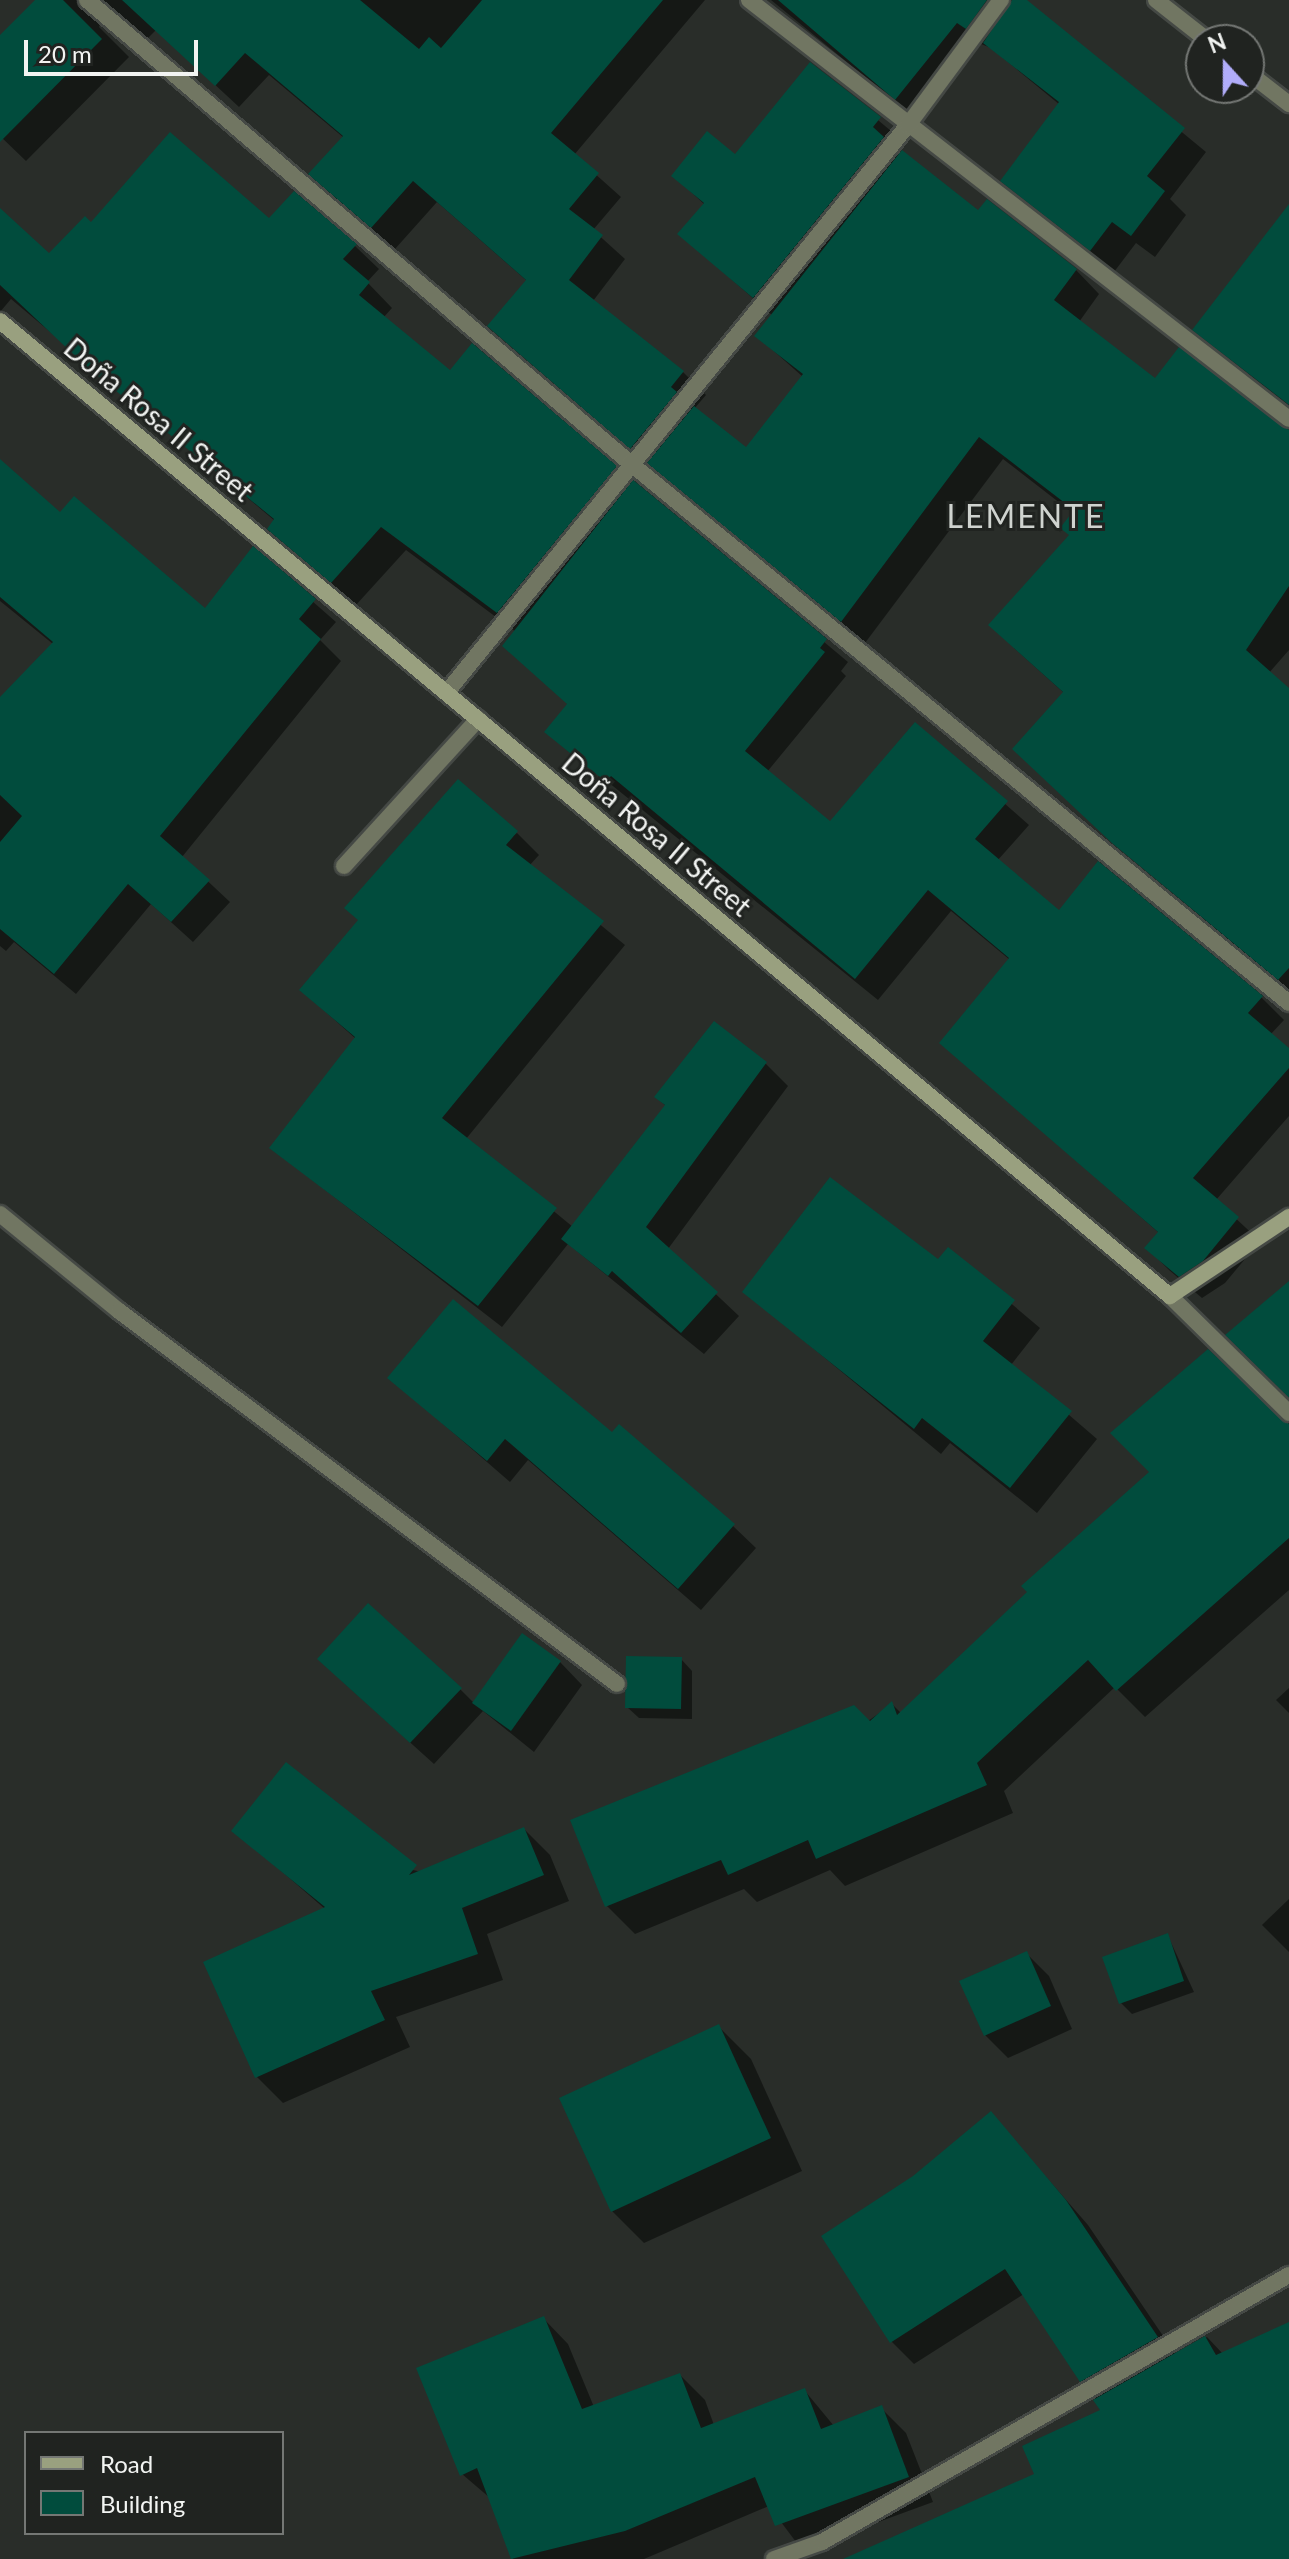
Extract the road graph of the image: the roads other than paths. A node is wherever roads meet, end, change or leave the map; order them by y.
1 (87, 0) edge
2 (749, 0) edge
3 (1001, 0) edge
4 (1156, 0) edge
5 (1187, 24) edge
6 (1265, 85) edge
7 (1289, 104) edge
8 (908, 125) junction
9 (0, 321) edge
10 (1289, 419) edge
11 (630, 463) junction
12 (447, 692) junction
13 (478, 719) junction
14 (344, 866) dead end
15 (1289, 1003) edge
16 (0, 1214) edge
17 (1289, 1217) edge
18 (1170, 1296) junction
19 (1289, 1413) edge
20 (617, 1684) dead end
21 (1289, 2275) edge
22 (774, 2559) edge

1 - 11 street
2 - 8 street
3 - 8 street
4 - 5 street
6 - 7 street
8 - 10 street
8 - 11 street
9 - 12 main road, Doña Rosa II Street
11 - 12 street
11 - 15 street
12 - 13 main road, Doña Rosa II Street
13 - 14 street
13 - 18 main road, Doña Rosa II Street
16 - 20 street
17 - 18 main road
18 - 19 street
21 - 22 street

